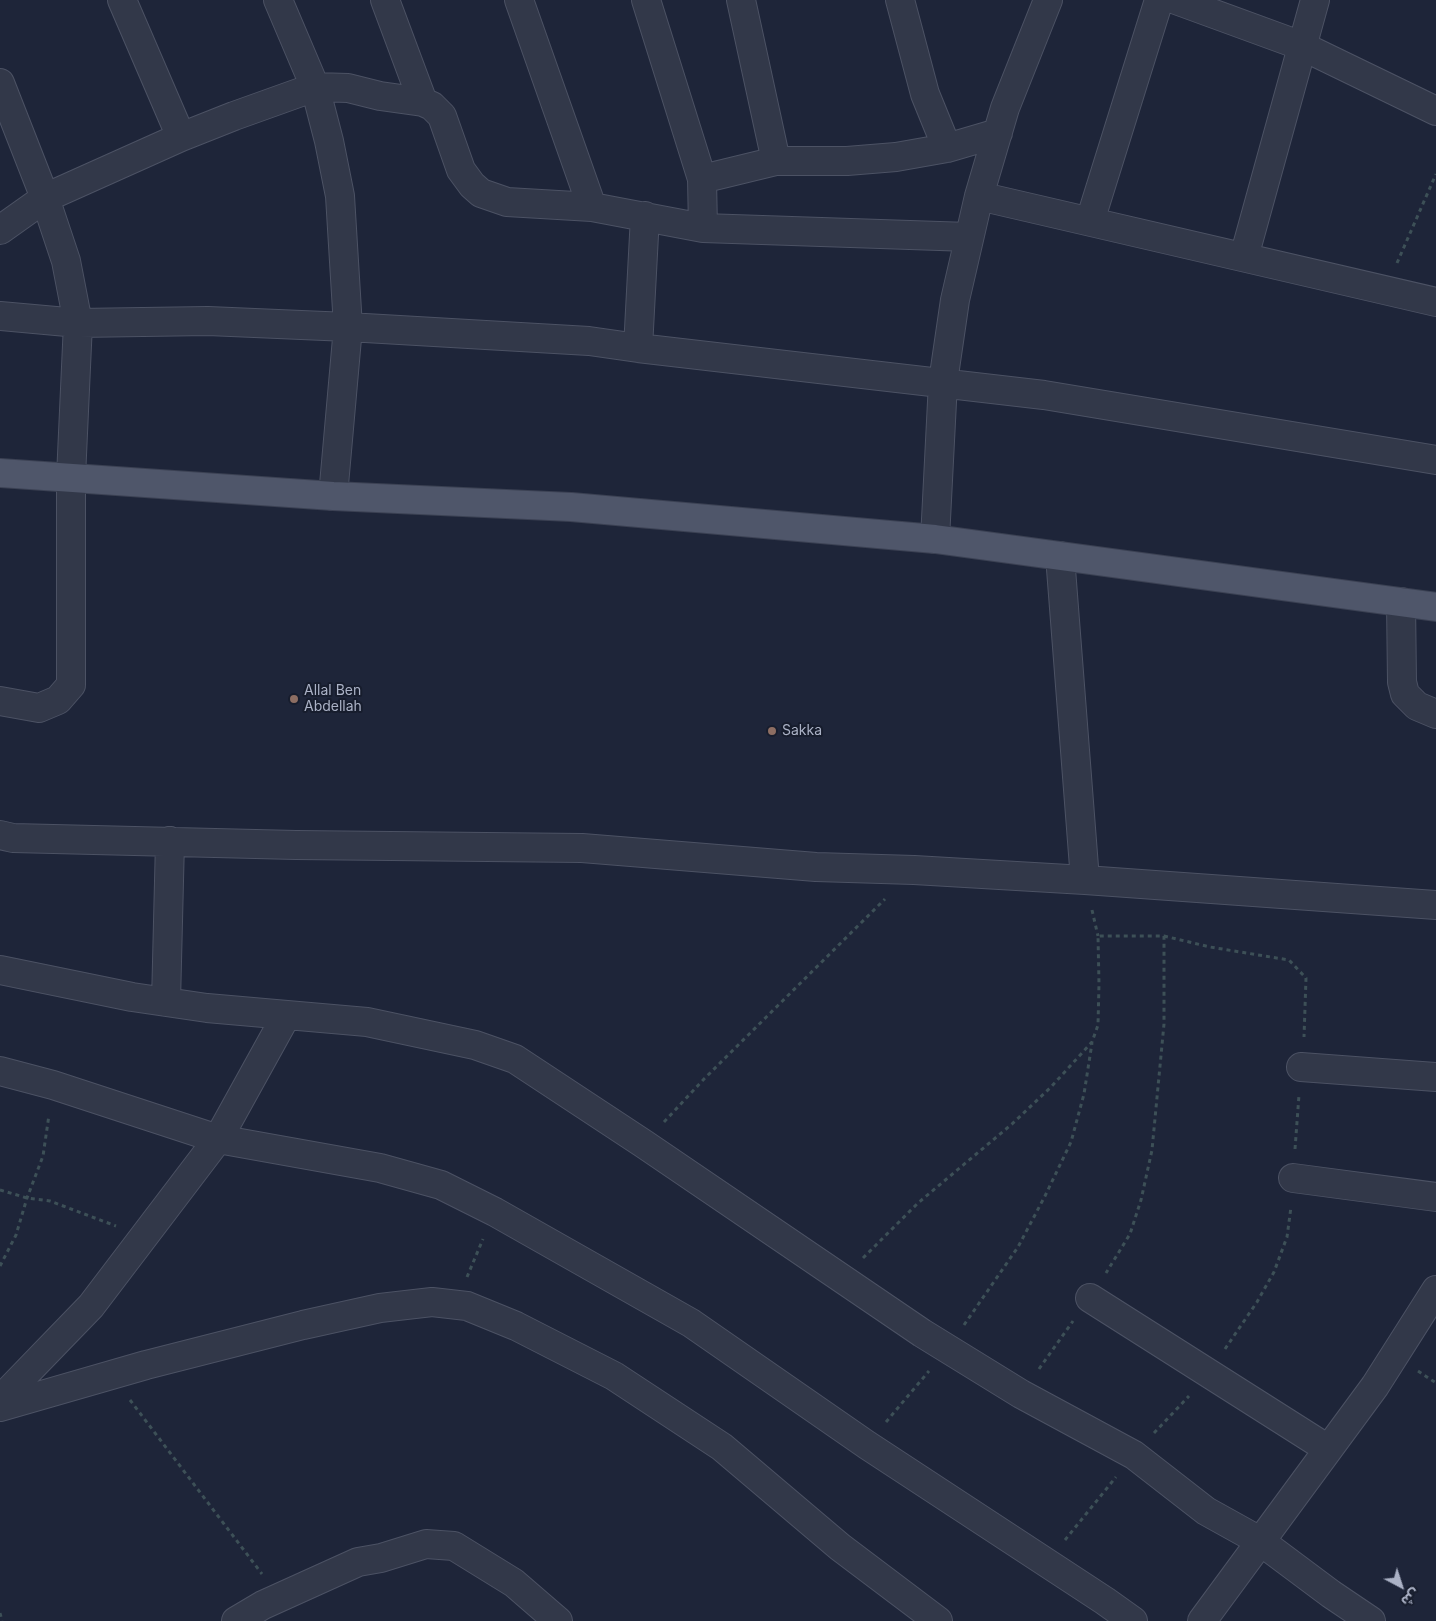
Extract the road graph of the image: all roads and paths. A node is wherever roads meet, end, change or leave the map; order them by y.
1 (122, 0) edge
2 (278, 0) edge
3 (385, 0) edge
4 (519, 0) edge
5 (646, 0) edge
6 (741, 0) edge
7 (900, 0) edge
8 (1048, 0) edge
9 (1316, 0) edge
10 (1175, 1) edge
11 (1302, 46) junction
12 (0, 83) edge
13 (315, 87) junction
14 (423, 102) junction
15 (1436, 111) edge
16 (998, 133) junction
17 (181, 137) junction
18 (947, 148) junction
19 (776, 161) junction
20 (1436, 174) edge
21 (702, 179) junction
22 (979, 196) junction
23 (45, 198) junction
24 (592, 207) junction
25 (645, 216) junction
26 (1090, 221) junction
27 (703, 228) junction
28 (0, 230) edge
29 (969, 237) junction
30 (1244, 256) junction
31 (1386, 290) junction
32 (1436, 302) edge
33 (0, 316) edge
34 (78, 323) junction
35 (348, 327) junction
36 (638, 348) junction
37 (943, 382) junction
38 (1436, 460) edge
39 (0, 473) edge
40 (72, 477) junction
41 (333, 496) junction
42 (935, 539) junction
43 (1060, 556) junction
44 (1402, 602) junction
45 (1436, 608) edge
46 (0, 701) edge
47 (1436, 714) edge
48 (0, 835) edge
49 (170, 841) junction
50 (914, 870) junction
51 (1085, 880) junction
52 (1436, 905) edge
53 (1164, 936) junction
54 (0, 970) edge
55 (166, 1002) junction
56 (286, 1016) junction
57 (1092, 1042) junction
58 (1301, 1067) junction
59 (0, 1071) edge
60 (1436, 1077) edge
61 (53, 1085) junction
62 (218, 1139) junction
63 (644, 1144) junction
64 (1293, 1178) junction
65 (0, 1190) edge
66 (1436, 1197) edge
67 (27, 1198) junction
68 (495, 1212) junction
69 (143, 1236) junction
70 (0, 1266) edge
71 (843, 1279) junction
72 (1436, 1290) edge
73 (1090, 1298) junction
74 (455, 1305) junction
75 (947, 1348) junction
76 (1209, 1372) junction
77 (112, 1375) junction
78 (1021, 1394) junction
79 (0, 1400) edge
80 (0, 1407) edge
81 (867, 1445) junction
82 (1328, 1449) junction
83 (1134, 1455) junction
84 (1260, 1541) junction
85 (1047, 1562) junction
86 (280, 1597) junction
87 (0, 1613) edge
88 (2, 1621) edge
89 (236, 1621) edge
90 (558, 1621) edge
91 (938, 1621) edge
92 (1133, 1621) edge
93 (1202, 1621) edge
94 (1371, 1621) edge

1 - 17 street
2 - 13 street
3 - 14 street
4 - 24 street
5 - 21 street
6 - 19 street
7 - 18 street
8 - 16 street
9 - 11 street
10 - 11 street
10 - 26 street
11 - 15 street
11 - 30 street
12 - 23 street
13 - 14 street
13 - 17 street
13 - 35 street
14 - 24 street
16 - 18 street
16 - 22 street
17 - 23 street
18 - 19 street
19 - 21 street
20 - 31 path
21 - 27 street
22 - 26 street
22 - 29 street
23 - 28 street
23 - 34 street
24 - 25 street
25 - 27 street
25 - 36 street
26 - 30 street
27 - 29 street
29 - 37 street
30 - 31 street
31 - 32 street
33 - 34 street
34 - 35 street
34 - 40 street
35 - 36 street
35 - 41 street
36 - 37 street
37 - 38 street
37 - 42 street
39 - 40 main road
40 - 41 main road
40 - 46 street
41 - 42 main road
42 - 43 main road
43 - 44 main road
43 - 51 street
44 - 45 main road
44 - 47 street
48 - 49 street
49 - 50 street
49 - 55 street
50 - 51 street
50 - 63 path
51 - 52 street
53 - 57 path
53 - 58 path
53 - 73 path
54 - 55 street
55 - 56 street
56 - 62 street
56 - 63 street
57 - 71 path
57 - 75 path
58 - 60 street
58 - 64 path
59 - 61 street
61 - 62 street
61 - 67 path
62 - 68 street
62 - 69 street
63 - 71 street
64 - 66 street
64 - 76 path
65 - 67 path
67 - 69 path
67 - 70 path
68 - 74 path
68 - 81 street
69 - 79 street
71 - 75 street
72 - 82 street
73 - 76 street
73 - 78 path
74 - 77 street
74 - 91 street
75 - 78 street
75 - 81 path
76 - 82 street
76 - 83 path
77 - 80 street
77 - 86 path
78 - 83 street
81 - 85 street
82 - 84 street
83 - 84 street
83 - 85 path
84 - 93 street
84 - 94 street
85 - 92 street
86 - 89 street
86 - 90 street
87 - 88 path

